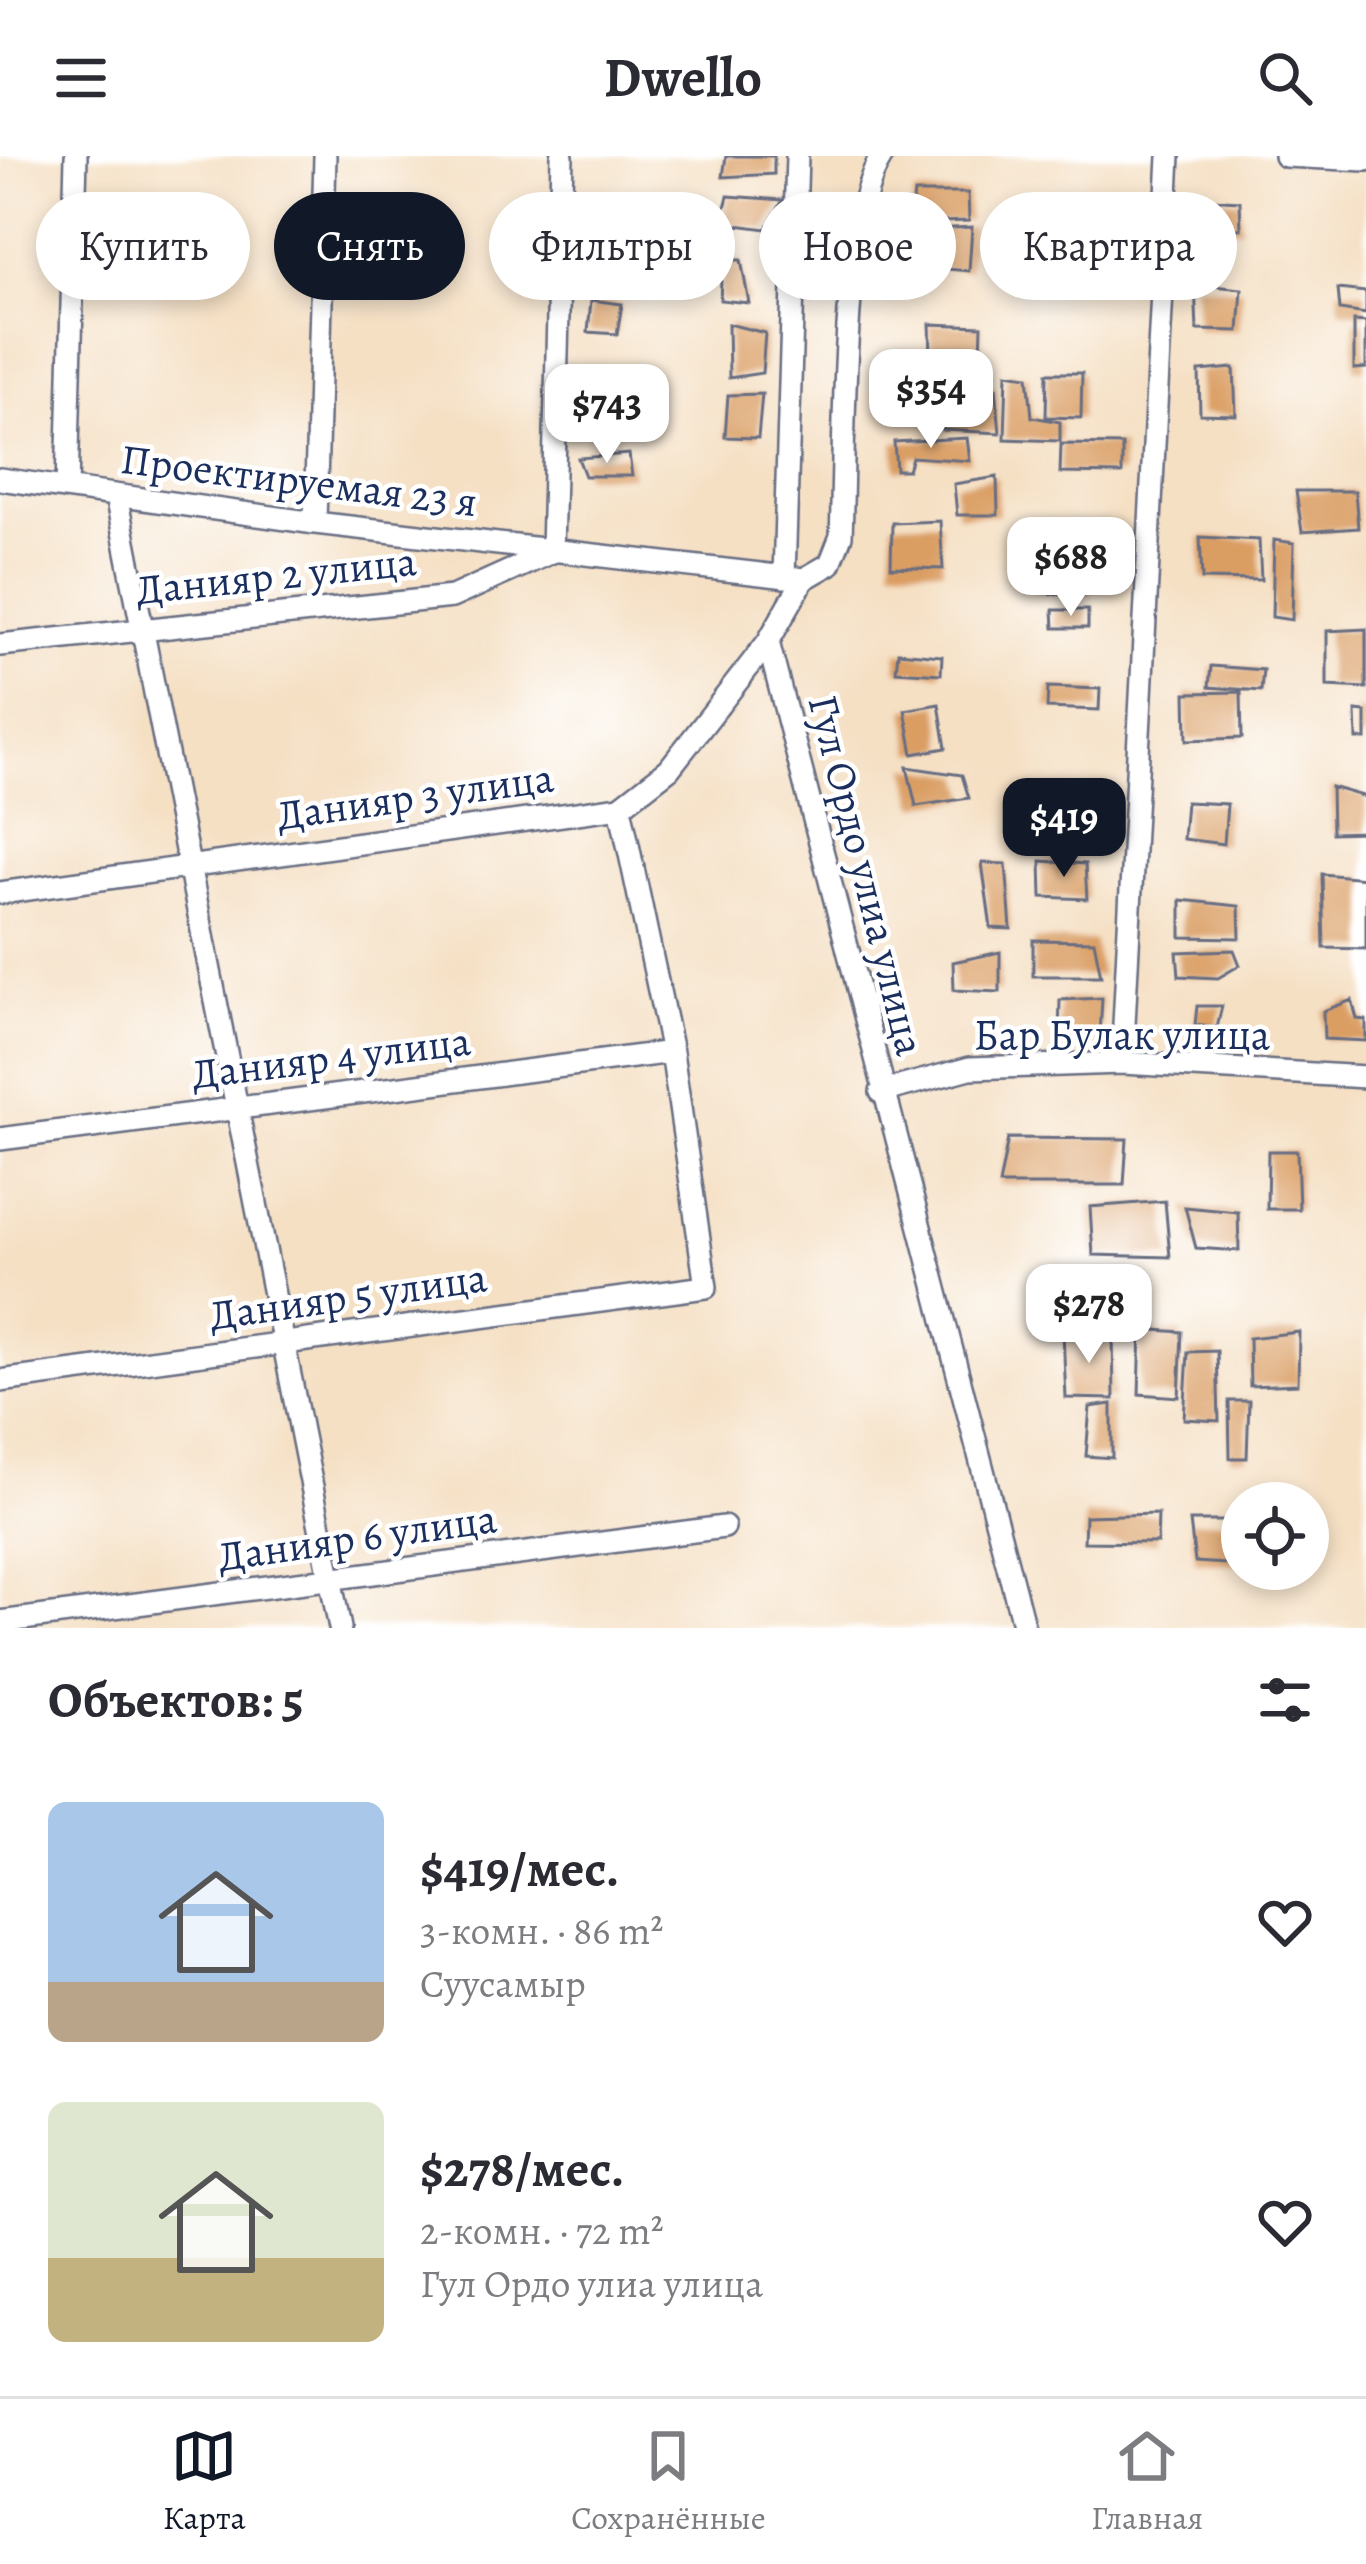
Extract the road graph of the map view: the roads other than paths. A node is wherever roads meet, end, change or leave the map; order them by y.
1 (76, 156) edge
2 (325, 156) edge
3 (562, 156) edge
4 (797, 156) edge
5 (883, 156) edge
6 (1168, 156) edge
7 (1285, 156) edge
8 (1366, 160) edge
9 (0, 479) edge
10 (67, 488) junction
11 (116, 496) junction
12 (315, 523) junction
13 (552, 552) junction
14 (794, 578) junction
15 (139, 627) junction
16 (768, 642) junction
17 (0, 645) edge
18 (620, 807) junction
19 (192, 868) junction
20 (0, 892) edge
21 (672, 1052) junction
22 (1122, 1064) junction
23 (1366, 1077) edge
24 (880, 1092) junction
25 (239, 1108) junction
26 (0, 1139) edge
27 (285, 1343) junction
28 (0, 1381) edge
29 (724, 1527) dead end
30 (331, 1581) junction
31 (0, 1622) edge
32 (340, 1628) edge
33 (1024, 1628) edge

1 - 10 street
2 - 12 street
3 - 13 street
4 - 14 street
5 - 14 street
6 - 22 street
7 - 8 street
9 - 10 street, Проектируемая 23 я
10 - 11 street, Проектируемая 23 я
11 - 12 street, Проектируемая 23 я
11 - 15 street
12 - 13 street, Проектируемая 23 я
13 - 14 street, Проектируемая 23 я
13 - 15 street, Данияр 2 улица
14 - 16 street
15 - 17 street, Данияр 2 улица
15 - 19 street
16 - 18 street
16 - 24 street, Гул Ордо улиа улица
18 - 19 street, Данияр 3 улица
18 - 21 street
19 - 20 street, Данияр 3 улица
19 - 25 street
21 - 25 street, Данияр 4 улица
21 - 27 street, Данияр 5 улица
22 - 23 street, Бар Булак улица
22 - 24 street, Бар Булак улица
24 - 33 street, Гул Ордо улиа улица
25 - 26 street, Данияр 4 улица
25 - 27 street
27 - 28 street, Данияр 5 улица
27 - 30 street
29 - 30 street, Данияр 6 улица
30 - 31 street, Данияр 6 улица
30 - 32 street

